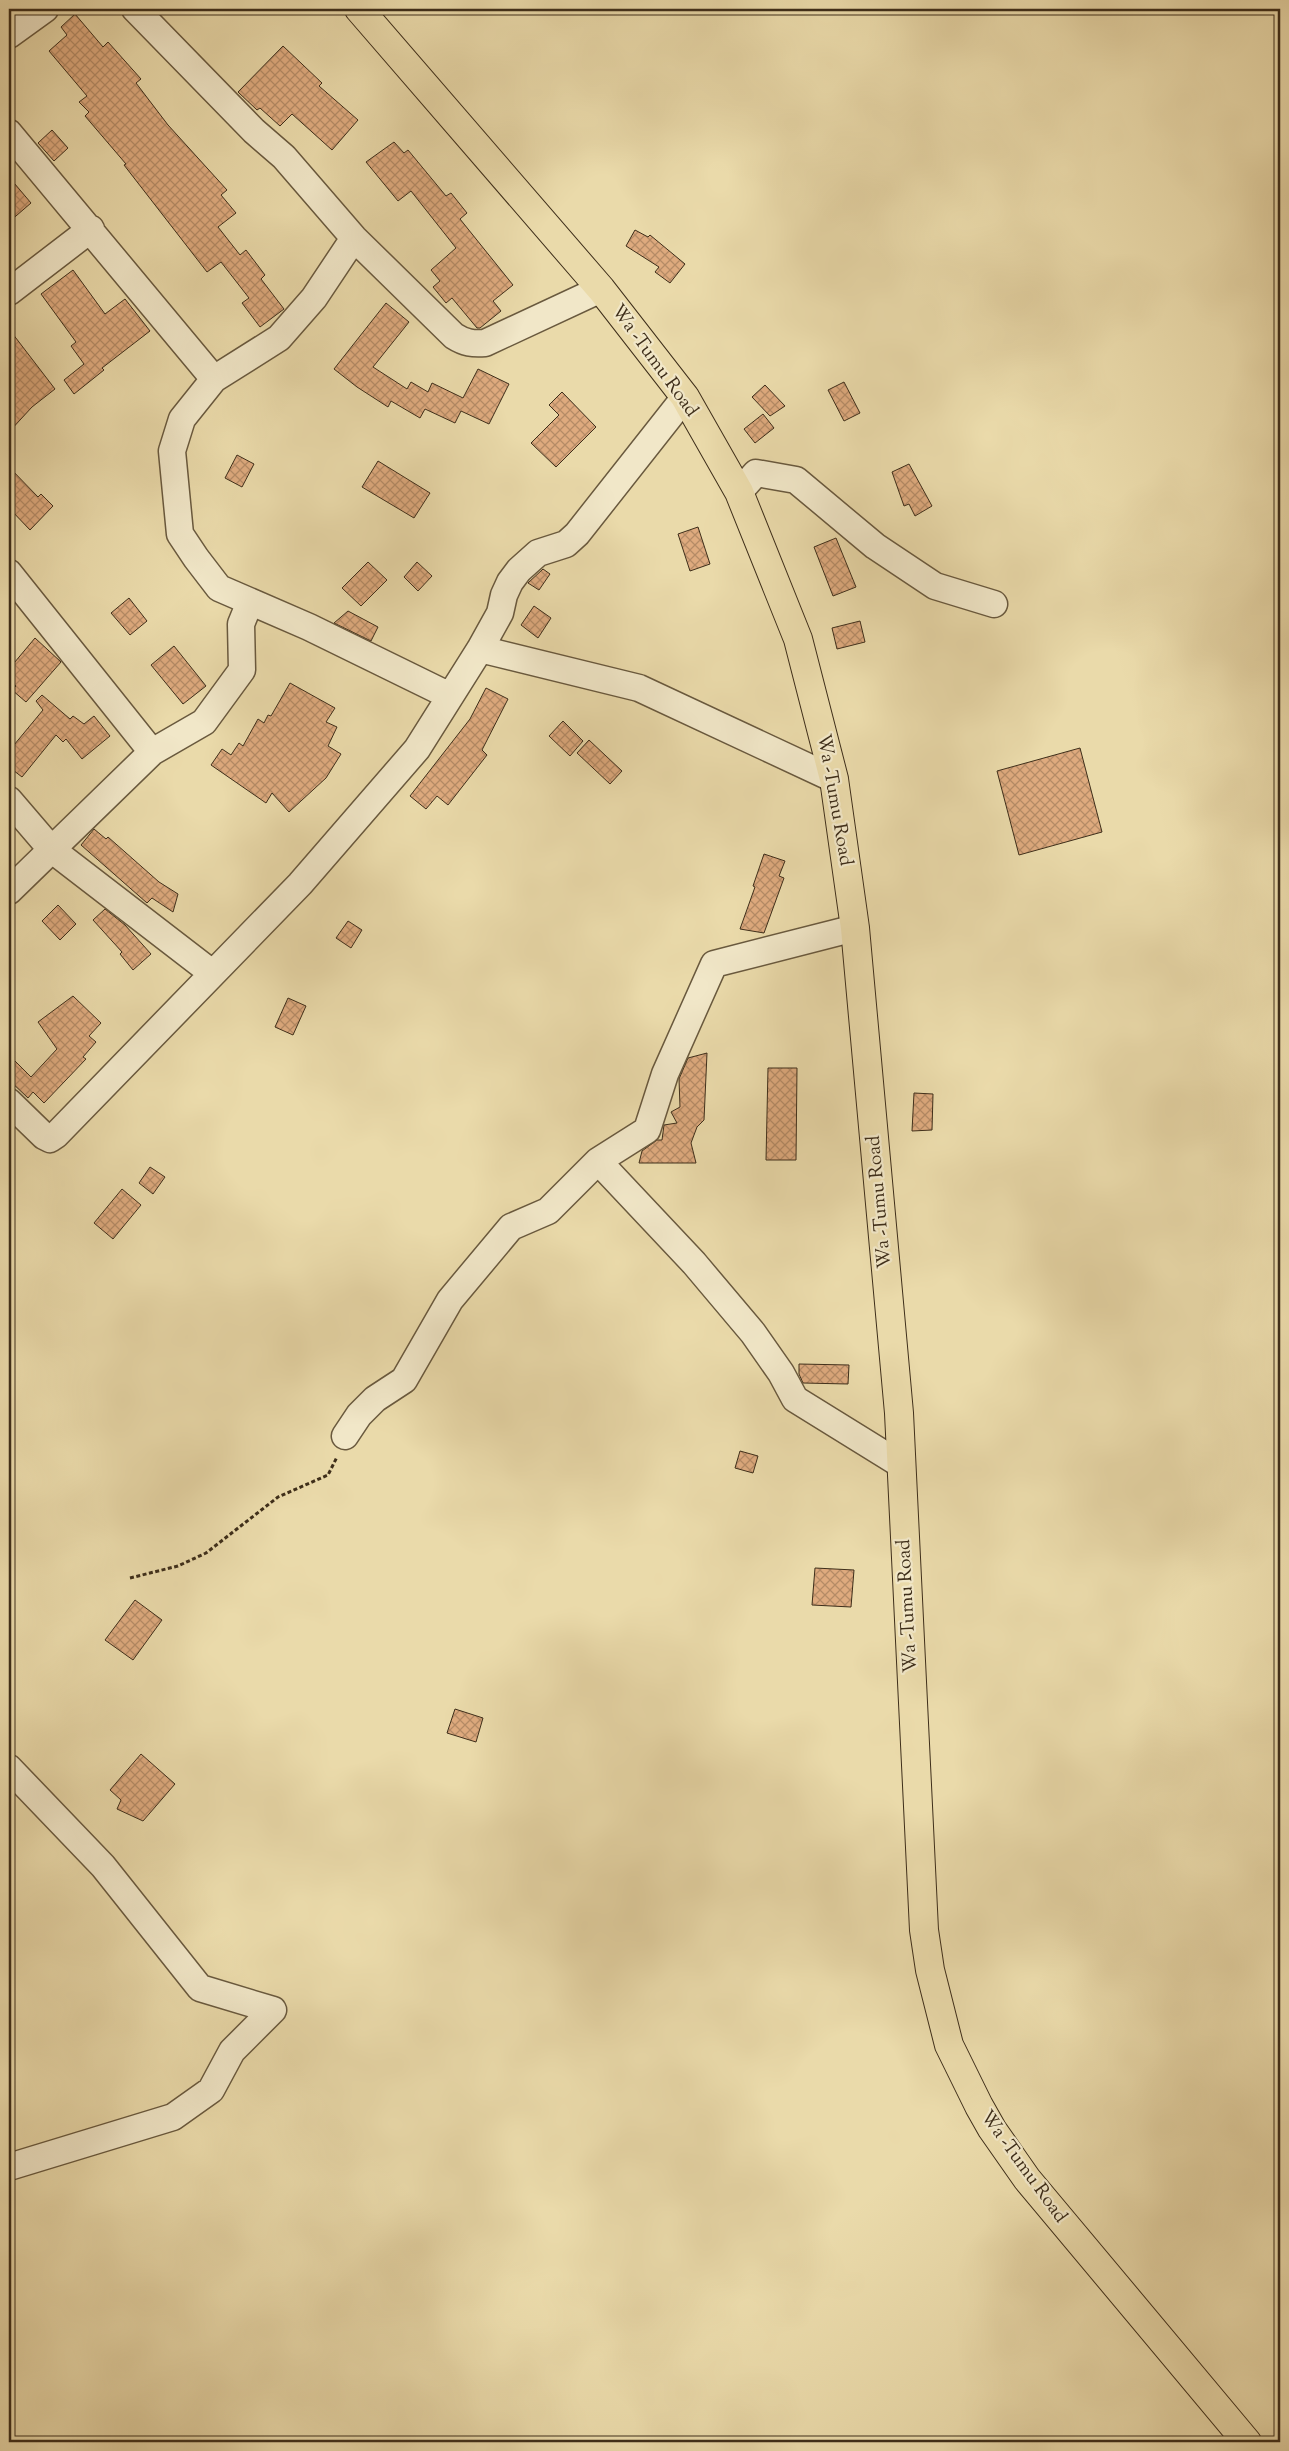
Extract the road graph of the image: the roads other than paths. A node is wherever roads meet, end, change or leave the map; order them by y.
1 (45, 9) edge
2 (135, 9) edge
3 (359, 9) edge
4 (9, 35) edge
5 (9, 133) edge
6 (91, 229) junction
7 (354, 238) junction
8 (601, 289) junction
9 (9, 292) edge
10 (214, 378) junction
11 (685, 397) junction
12 (739, 492) junction
13 (9, 573) edge
14 (250, 602) junction
15 (994, 604) dead end
16 (480, 649) junction
17 (450, 696) junction
18 (152, 752) junction
19 (834, 778) junction
20 (9, 800) edge
21 (51, 849) junction
22 (9, 891) edge
23 (855, 928) junction
24 (212, 973) junction
25 (9, 1102) edge
26 (598, 1161) junction
27 (345, 1436) road end
28 (900, 1464) junction
29 (9, 1768) edge
30 (9, 2168) edge
31 (1246, 2442) edge

1 - 4 street
2 - 7 street
3 - 8 highway, Wa -Tumu Road
5 - 6 street
6 - 9 street
6 - 10 street
7 - 8 street
7 - 10 street
8 - 11 highway, Wa -Tumu Road
10 - 14 street
11 - 12 highway, Wa -Tumu Road
11 - 16 street
12 - 15 street
12 - 19 highway, Wa -Tumu Road
13 - 18 street
14 - 17 street
14 - 18 street
16 - 17 street
16 - 19 street
17 - 24 street
18 - 21 street
19 - 23 highway, Wa -Tumu Road
20 - 21 street
21 - 22 street
21 - 24 street
23 - 26 street
23 - 28 highway, Wa -Tumu Road
24 - 25 street
26 - 27 street
26 - 28 street
28 - 31 highway, Wa -Tumu Road
29 - 30 street

